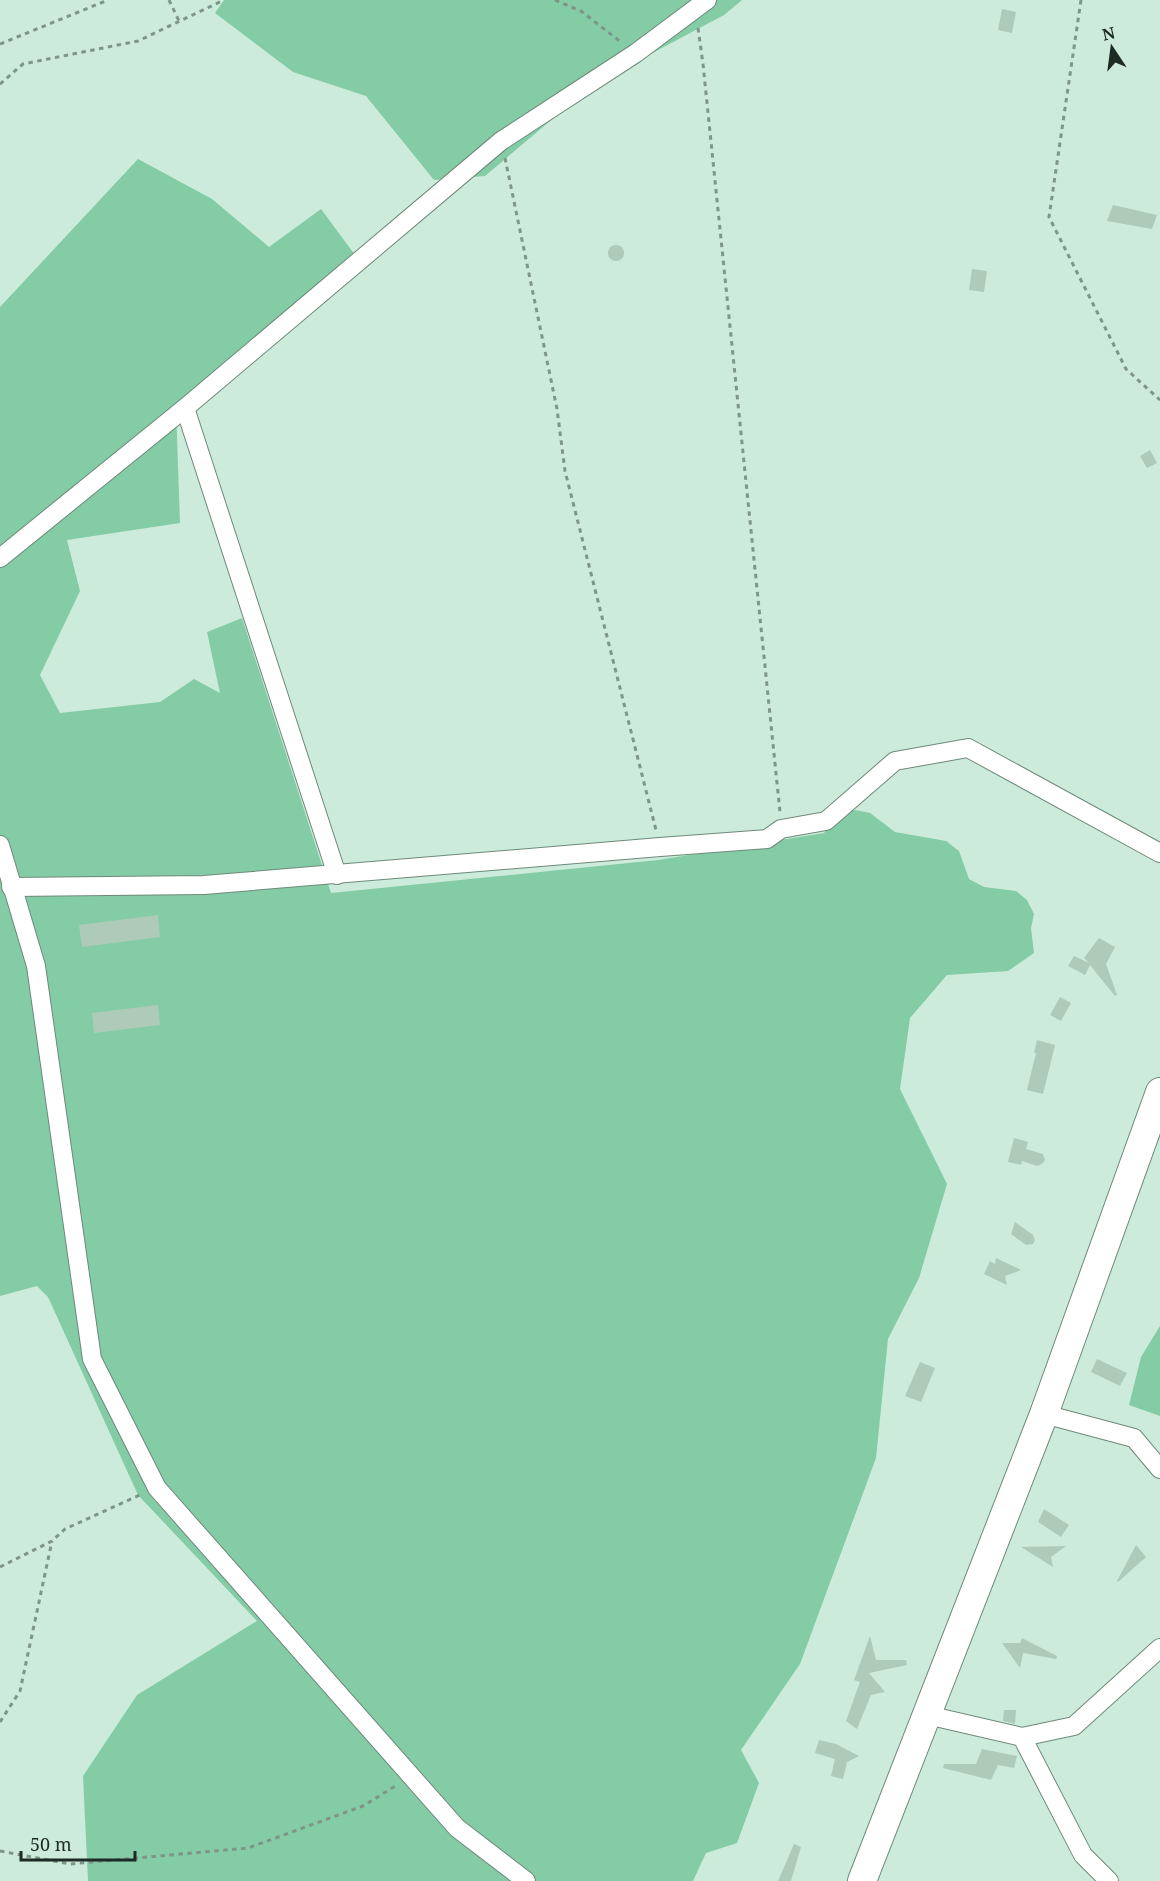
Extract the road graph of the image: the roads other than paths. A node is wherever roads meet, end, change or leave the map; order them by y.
1 (701, 4) edge
2 (185, 408) junction
3 (0, 558) edge
4 (0, 845) edge
5 (1160, 853) edge
6 (337, 874) junction
7 (11, 886) junction
8 (1160, 1092) edge
9 (1044, 1414) junction
10 (1160, 1469) edge
11 (1160, 1648) edge
12 (927, 1715) junction
13 (1022, 1737) junction
14 (526, 1881) edge
15 (862, 1881) edge
16 (1109, 1881) edge

1 - 2 street
2 - 3 street
2 - 6 street
4 - 7 street
5 - 6 street
6 - 7 street
7 - 14 street
8 - 9 main road
9 - 10 street
9 - 12 main road
11 - 13 street
12 - 13 street
12 - 15 main road
13 - 16 street

